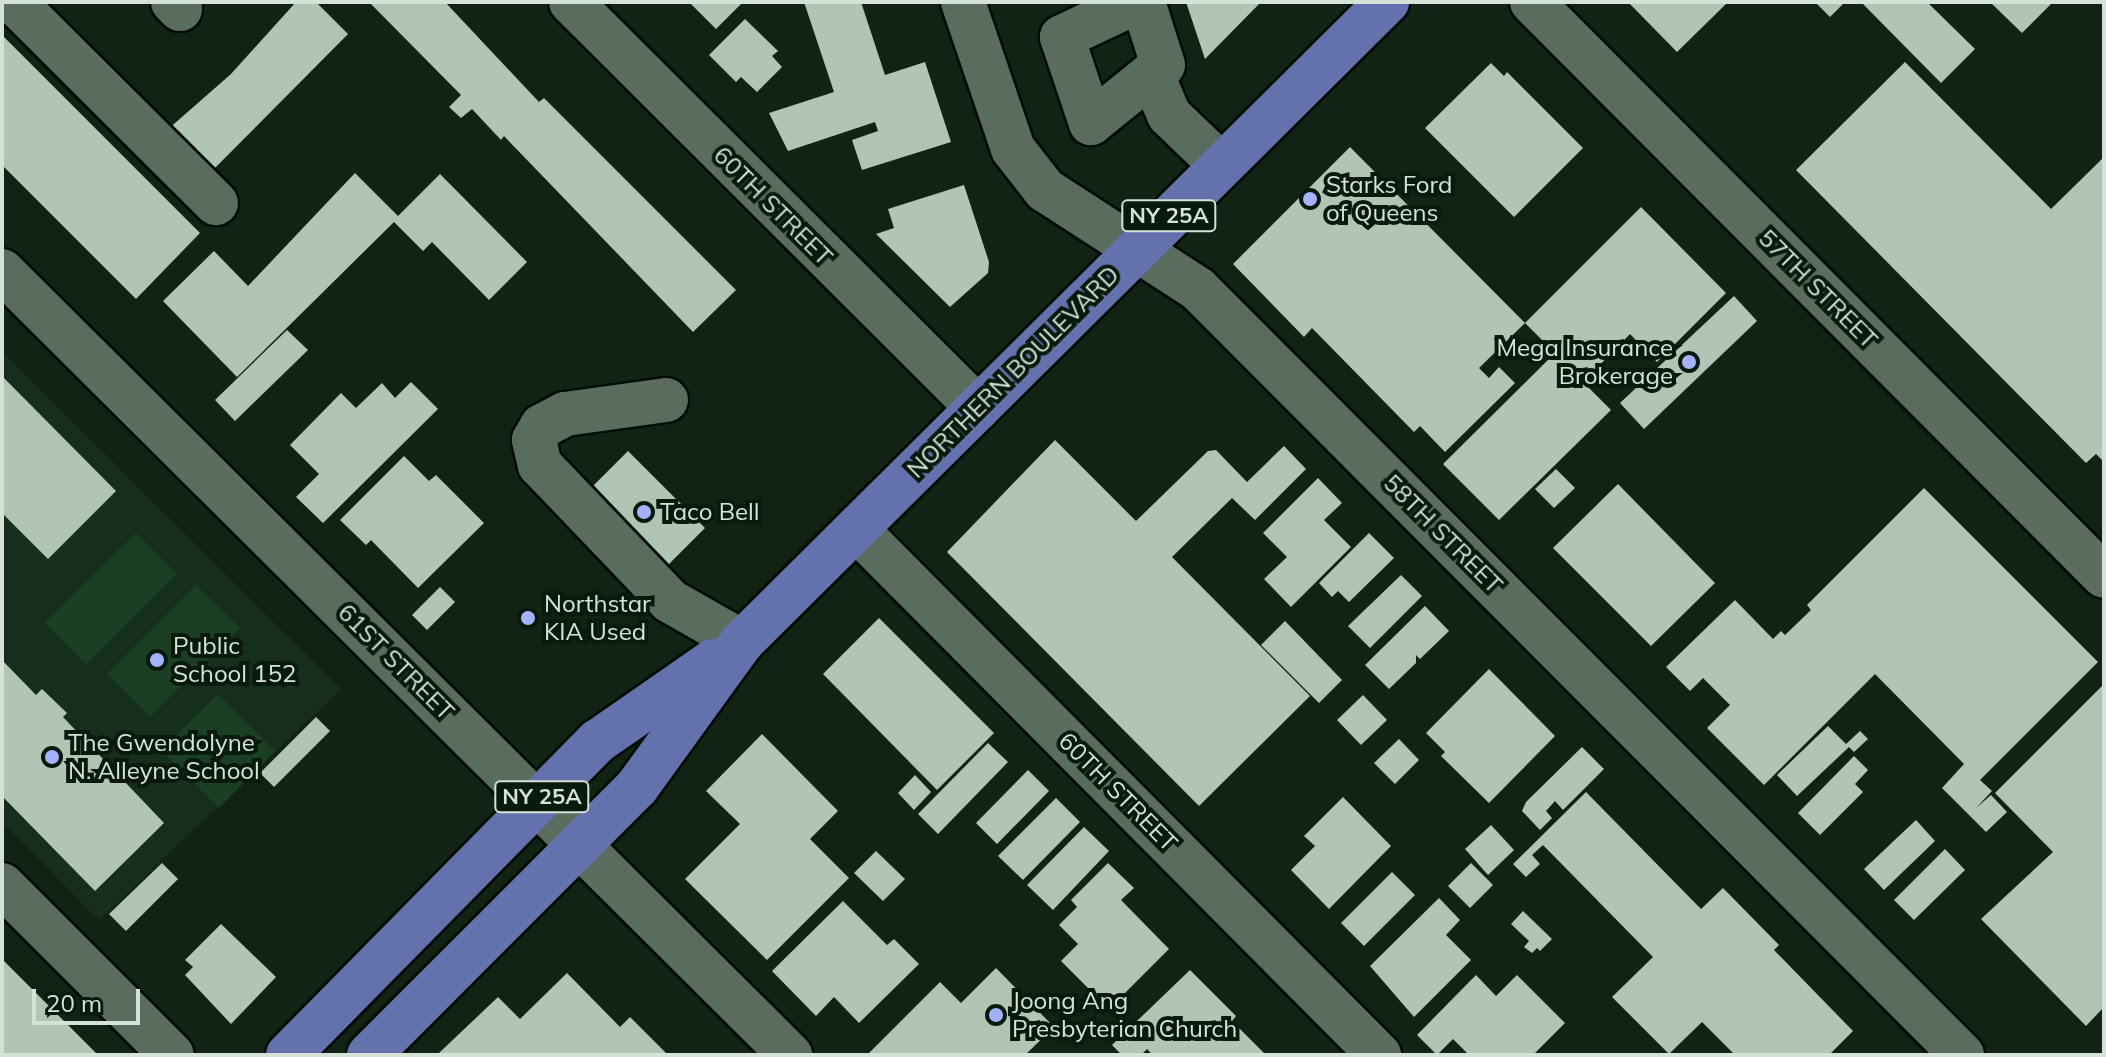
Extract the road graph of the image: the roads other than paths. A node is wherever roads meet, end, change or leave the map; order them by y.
1 (14, 2) edge
2 (571, 2) edge
3 (963, 2) edge
4 (1136, 2) edge
5 (1143, 2) edge
6 (1387, 2) edge
7 (1532, 2) edge
8 (1153, 77) junction
9 (1221, 165) junction
10 (216, 203) dead end
11 (1135, 250) junction
12 (2, 271) edge
13 (666, 400) dead end
14 (978, 408) junction
15 (856, 529) junction
16 (2104, 576) edge
17 (742, 642) junction
18 (535, 804) junction
19 (578, 846) junction
20 (2, 885) edge
21 (376, 1053) edge
22 (172, 1055) edge
23 (288, 1055) edge
24 (790, 1055) edge
25 (1379, 1055) edge
26 (1962, 1055) edge

1 - 10 street
2 - 14 street, 60TH STREET
3 - 11 street, 58TH STREET
4 - 8 street
5 - 8 street
6 - 9 main road, NORTHERN BOULEVARD / NY 25A
7 - 16 street, 57TH STREET
8 - 9 street
9 - 11 main road, NORTHERN BOULEVARD / NY 25A
11 - 14 main road, NORTHERN BOULEVARD / NY 25A
11 - 26 street, 58TH STREET
12 - 18 street, 61ST STREET
13 - 17 street
14 - 15 main road, NORTHERN BOULEVARD / NY 25A
15 - 17 main road, NORTHERN BOULEVARD / NY 25A
15 - 25 street, 60TH STREET
17 - 18 main road, NORTHERN BOULEVARD / NY 25A
17 - 19 main road, NORTHERN BOULEVARD / NY 25A
18 - 19 street, 61ST STREET
18 - 23 main road, NORTHERN BOULEVARD / NY 25A
19 - 21 main road, NORTHERN BOULEVARD / NY 25A
19 - 24 street, 61ST STREET
20 - 22 street

